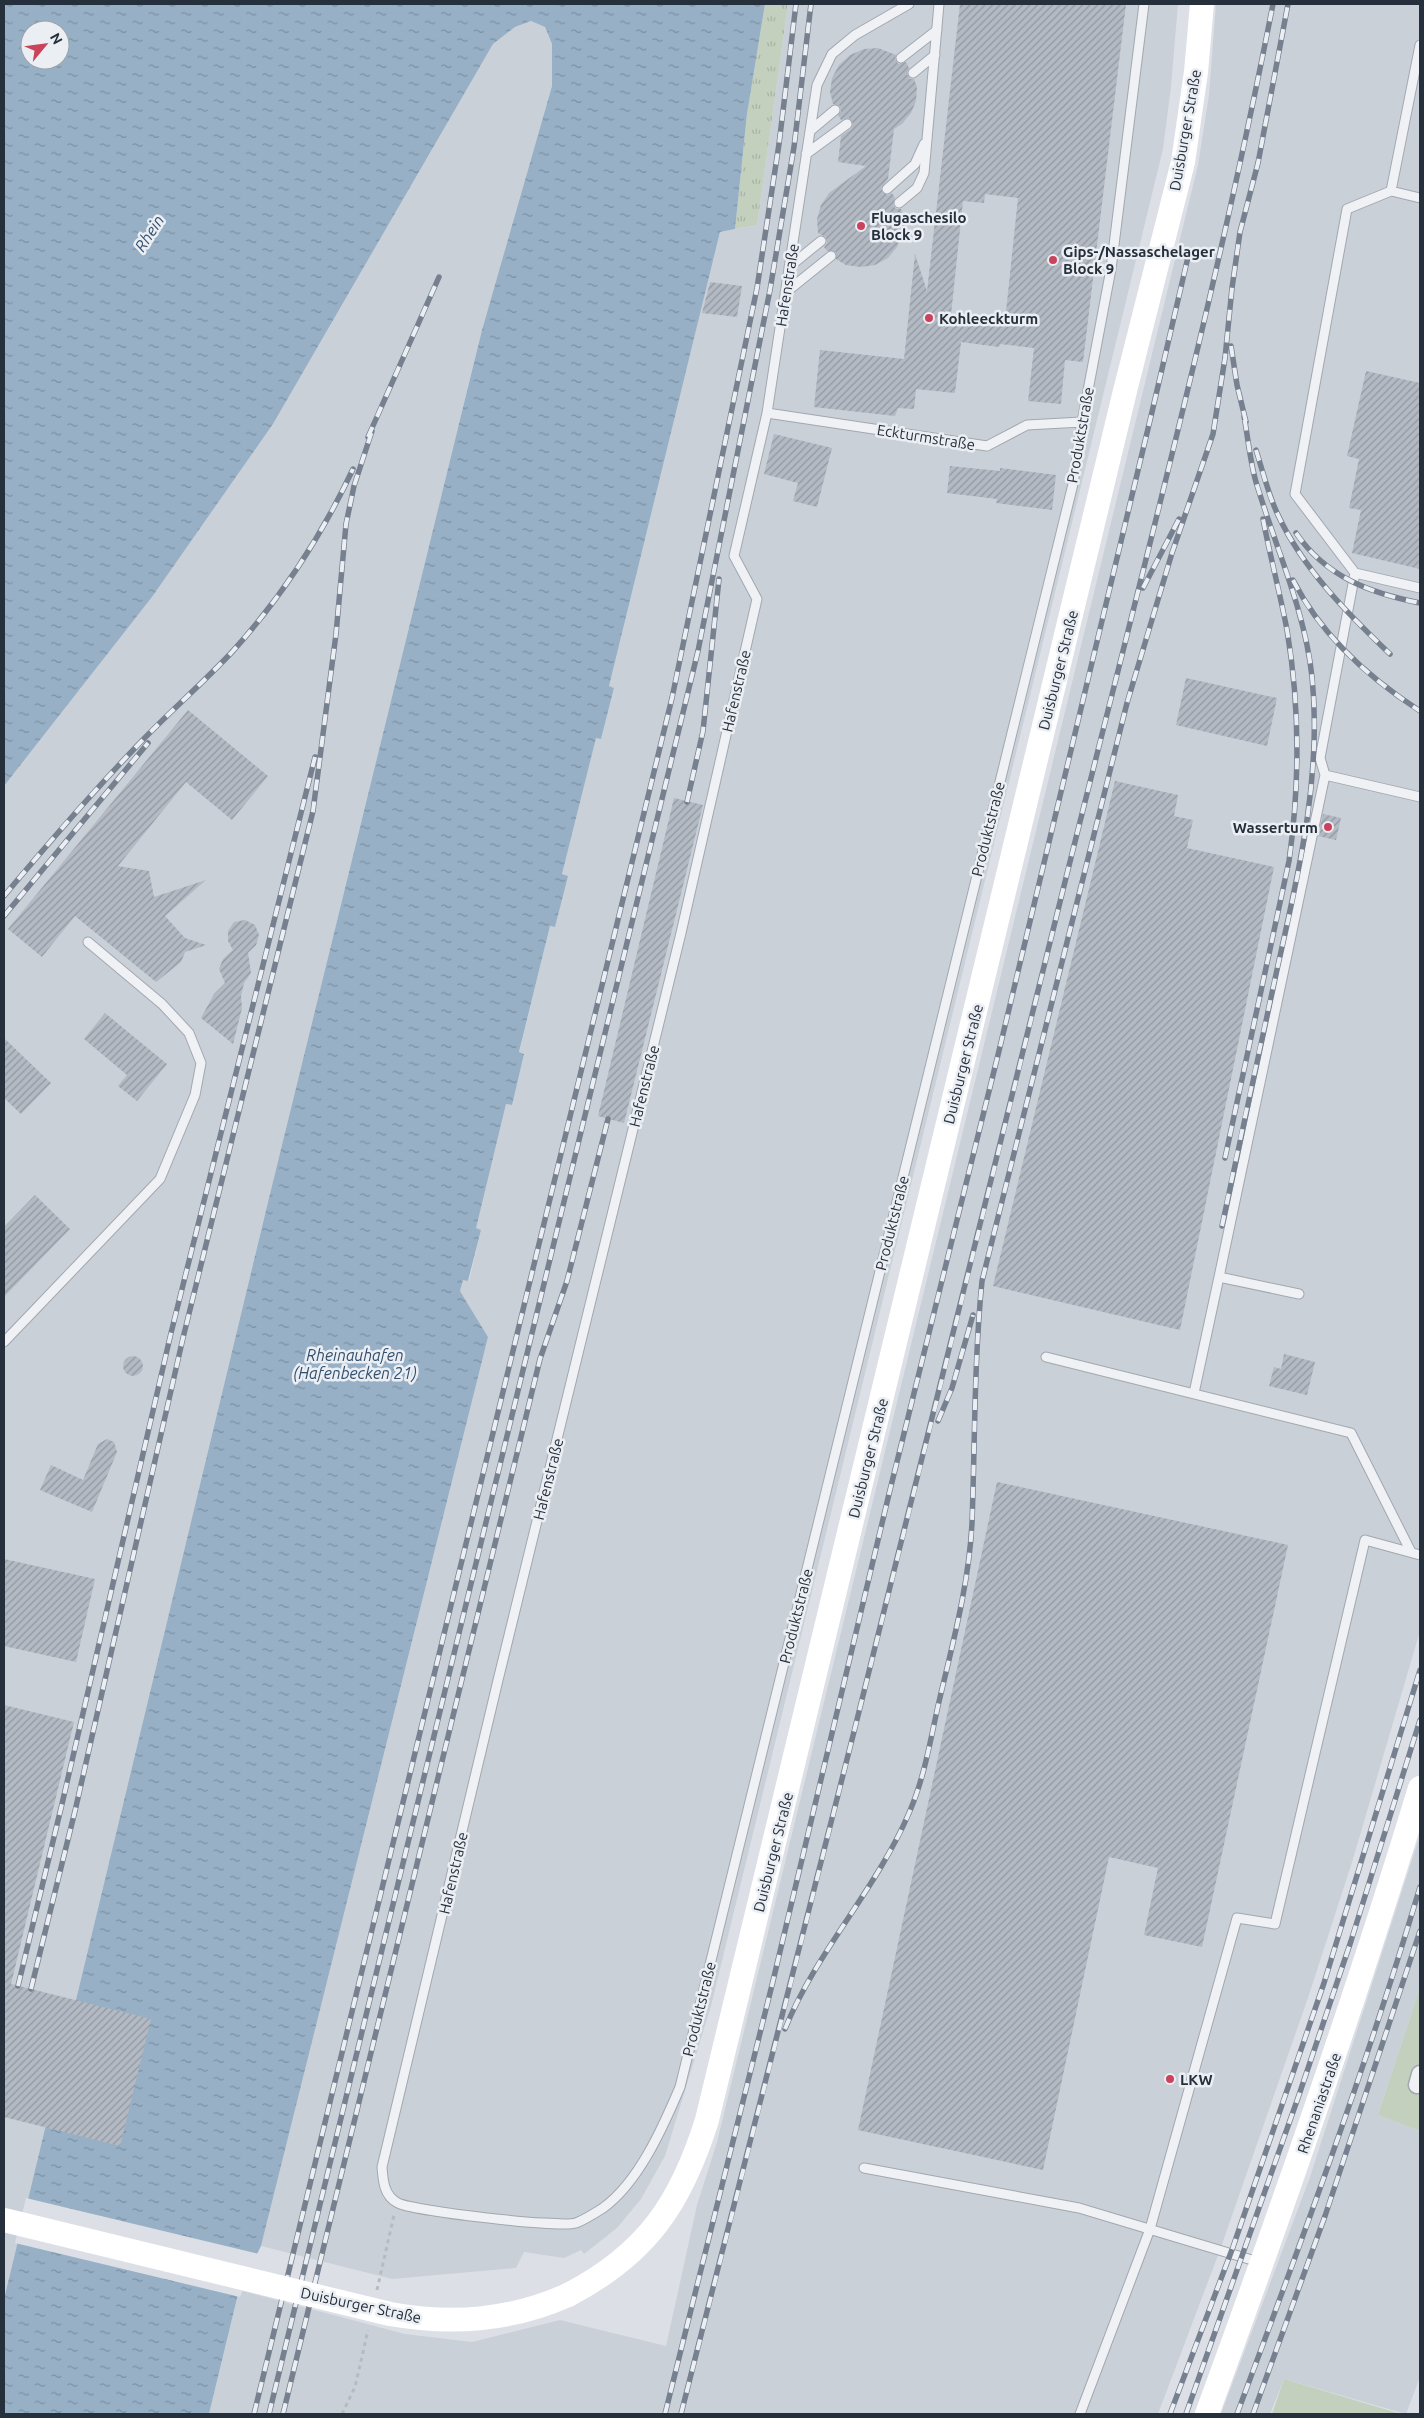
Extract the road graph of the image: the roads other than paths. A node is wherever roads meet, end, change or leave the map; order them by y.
1 (909, 4) edge
2 (939, 4) edge
3 (1144, 4) edge
4 (1202, 4) edge
5 (937, 30) junction
6 (1420, 45) edge
7 (935, 55) junction
8 (901, 58) dead end
9 (913, 73) dead end
10 (836, 110) dead end
11 (847, 124) dead end
12 (810, 131) junction
13 (927, 139) junction
14 (806, 154) junction
15 (887, 189) dead end
16 (1391, 191) junction
17 (1420, 198) edge
18 (899, 204) dead end
19 (821, 241) dead end
20 (831, 256) dead end
21 (789, 267) junction
22 (785, 293) junction
23 (767, 413) junction
24 (1082, 422) junction
25 (1355, 573) junction
26 (1420, 588) edge
27 (1325, 775) junction
28 (1420, 797) edge
29 (88, 942) dead end
30 (1218, 1277) junction
31 (1299, 1294) dead end
32 (4, 1342) edge
33 (1046, 1357) dead end
34 (1194, 1393) junction
35 (1411, 1552) junction
36 (1420, 1555) edge
37 (1420, 1788) edge
38 (864, 2168) dead end
39 (398, 2203) joint
40 (4, 2220) edge
41 (1150, 2229) junction
42 (1262, 2263) junction
43 (1080, 2414) edge
44 (1207, 2414) edge

1 - 12 lane, Hafenstraße
2 - 5 lane
3 - 24 lane, Produktstraße
4 - 40 street, Duisburger Straße, bridge
5 - 7 lane
5 - 8 lane
6 - 16 lane
7 - 9 lane
7 - 13 lane
10 - 12 lane
11 - 14 lane
12 - 14 lane, Hafenstraße
13 - 15 lane
13 - 18 lane
14 - 21 lane, Hafenstraße
16 - 17 lane
16 - 25 lane
19 - 21 lane
20 - 22 lane
21 - 22 lane, Hafenstraße
22 - 23 lane, Hafenstraße
23 - 24 lane, Eckturmstraße
23 - 39 lane, Hafenstraße
24 - 39 lane, Produktstraße
25 - 26 lane
25 - 27 lane
27 - 28 lane
27 - 30 lane
29 - 32 lane
30 - 31 lane
30 - 34 lane
33 - 34 lane
34 - 35 lane
35 - 36 lane
35 - 41 lane
37 - 42 street, Rhenaniastraße
38 - 41 lane
41 - 42 lane
41 - 43 lane
42 - 44 street, Rhenaniastraße

